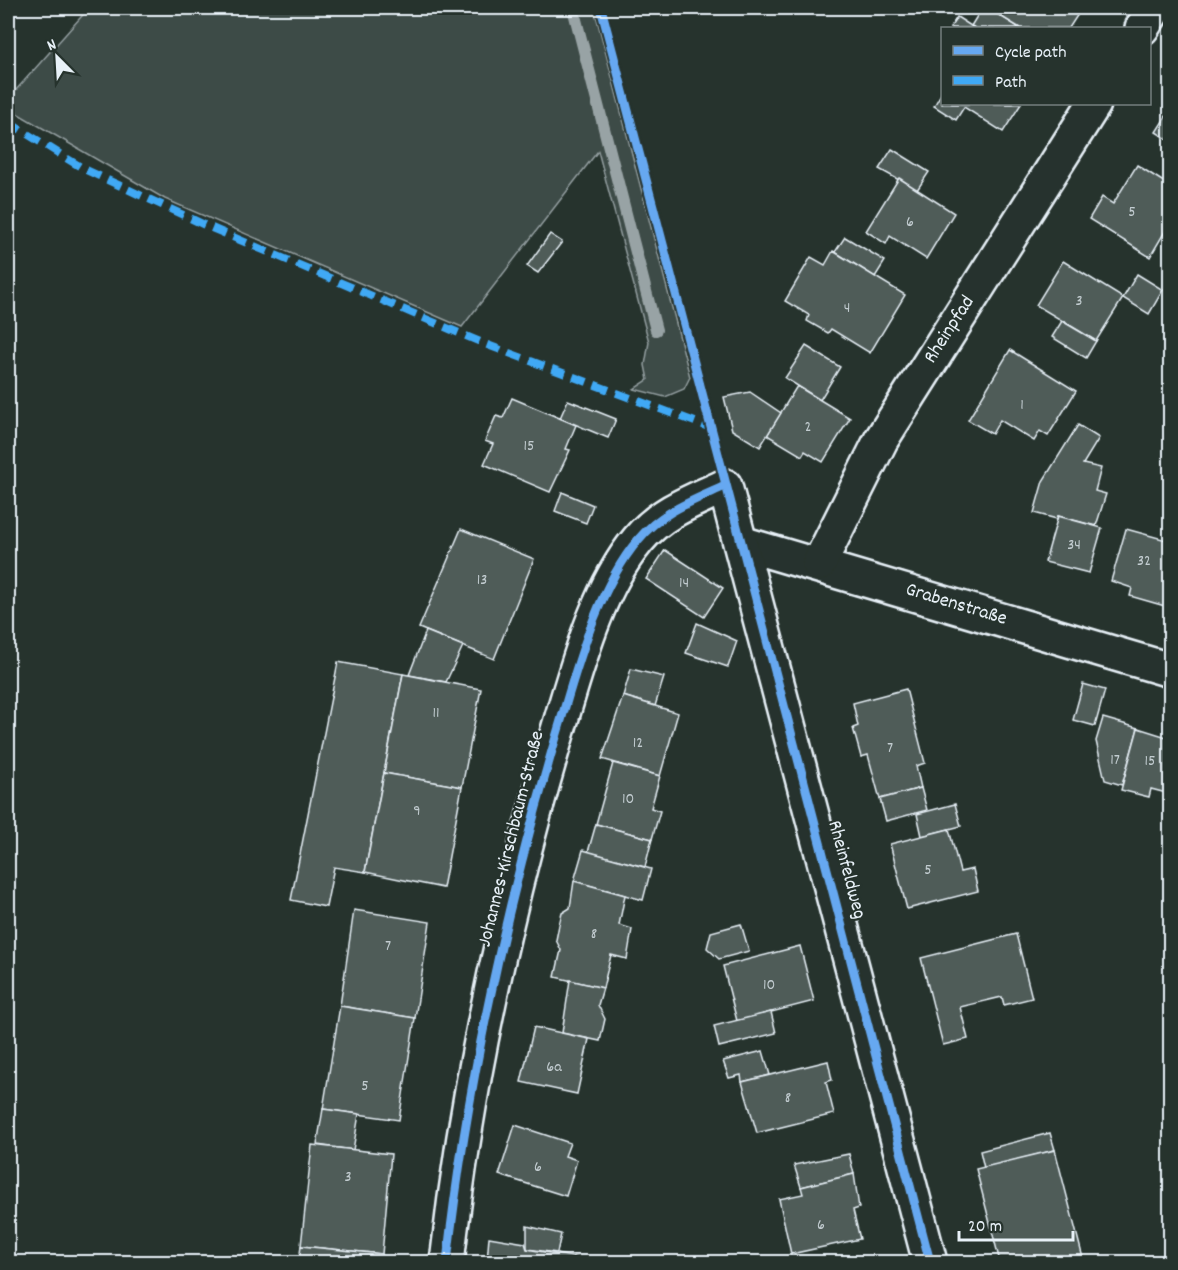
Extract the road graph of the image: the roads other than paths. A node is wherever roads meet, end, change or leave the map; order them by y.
1 (1155, 8) edge
2 (1143, 27) edge
3 (1093, 105) edge
4 (725, 486) joint
5 (741, 543) junction
6 (819, 564) junction
7 (1170, 670) edge
8 (447, 1263) edge
9 (930, 1263) edge

1 - 2 street
3 - 6 street, Rheinpfad
4 - 5 street, Rheinfeldweg
4 - 8 street, Johannes-Kirschbaum-Straße
5 - 6 street, Grabenstraße
5 - 9 street, Rheinfeldweg
6 - 7 street, Grabenstraße

